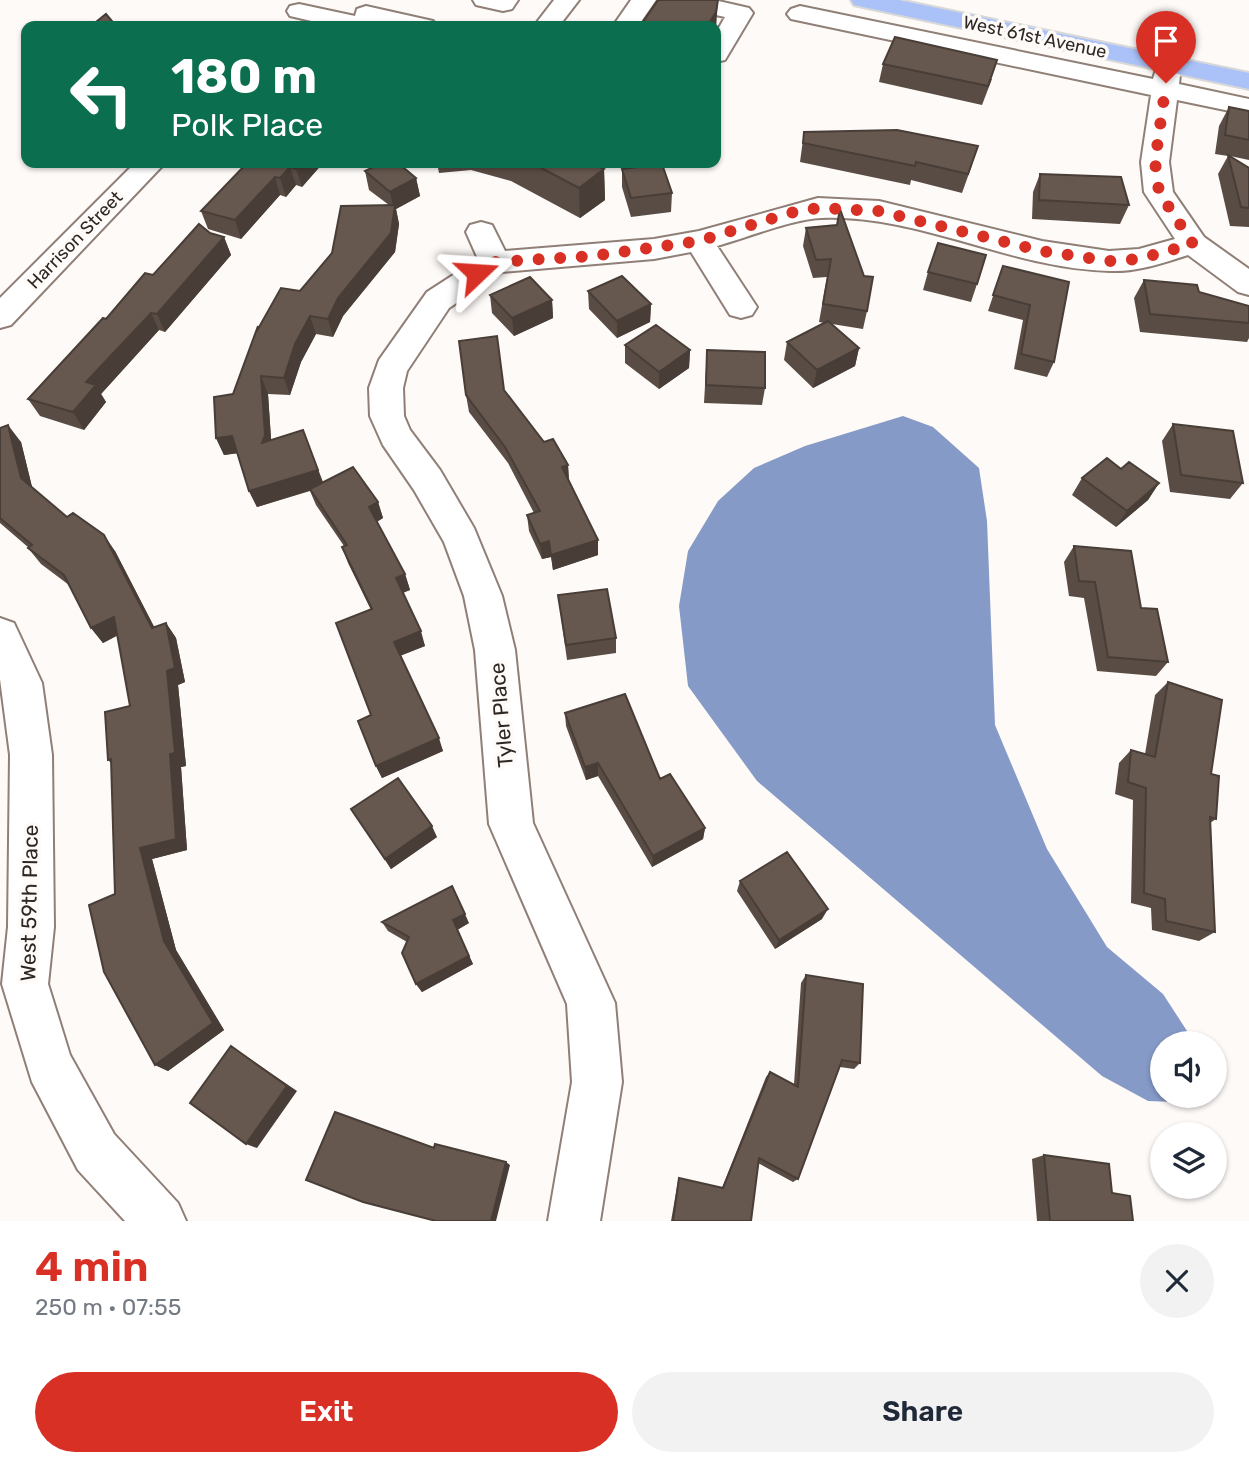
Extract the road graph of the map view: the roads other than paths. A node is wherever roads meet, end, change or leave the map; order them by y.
1 (436, 0) edge
2 (485, 0) edge
3 (506, 0) edge
4 (567, 0) edge
5 (644, 0) edge
6 (679, 0) edge
7 (863, 0) edge
8 (298, 12) edge
9 (800, 14) dead end
10 (367, 16) edge
11 (396, 21) edge
12 (423, 21) edge
13 (550, 21) edge
14 (629, 21) edge
15 (721, 45) edge
16 (1166, 77) junction
17 (1249, 81) edge
18 (1249, 107) edge
19 (145, 168) edge
20 (699, 241) junction
21 (1193, 244) junction
22 (1249, 284) edge
23 (741, 307) dead end
24 (0, 317) edge
25 (0, 635) edge
26 (12, 988) edge
27 (160, 1221) edge
28 (574, 1221) edge

1 - 12 street
2 - 3 street
4 - 13 street
5 - 14 street
6 - 15 street
7 - 16 main road, West 61st Avenue
8 - 10 street
9 - 16 street
10 - 11 street
16 - 17 main road, West 61st Avenue
16 - 18 street
16 - 21 street
19 - 24 street, Harrison Street
20 - 21 street
20 - 23 street
20 - 28 street, Tyler Place
21 - 22 street
25 - 26 street, West 59th Place
26 - 27 street, West 59th Place

